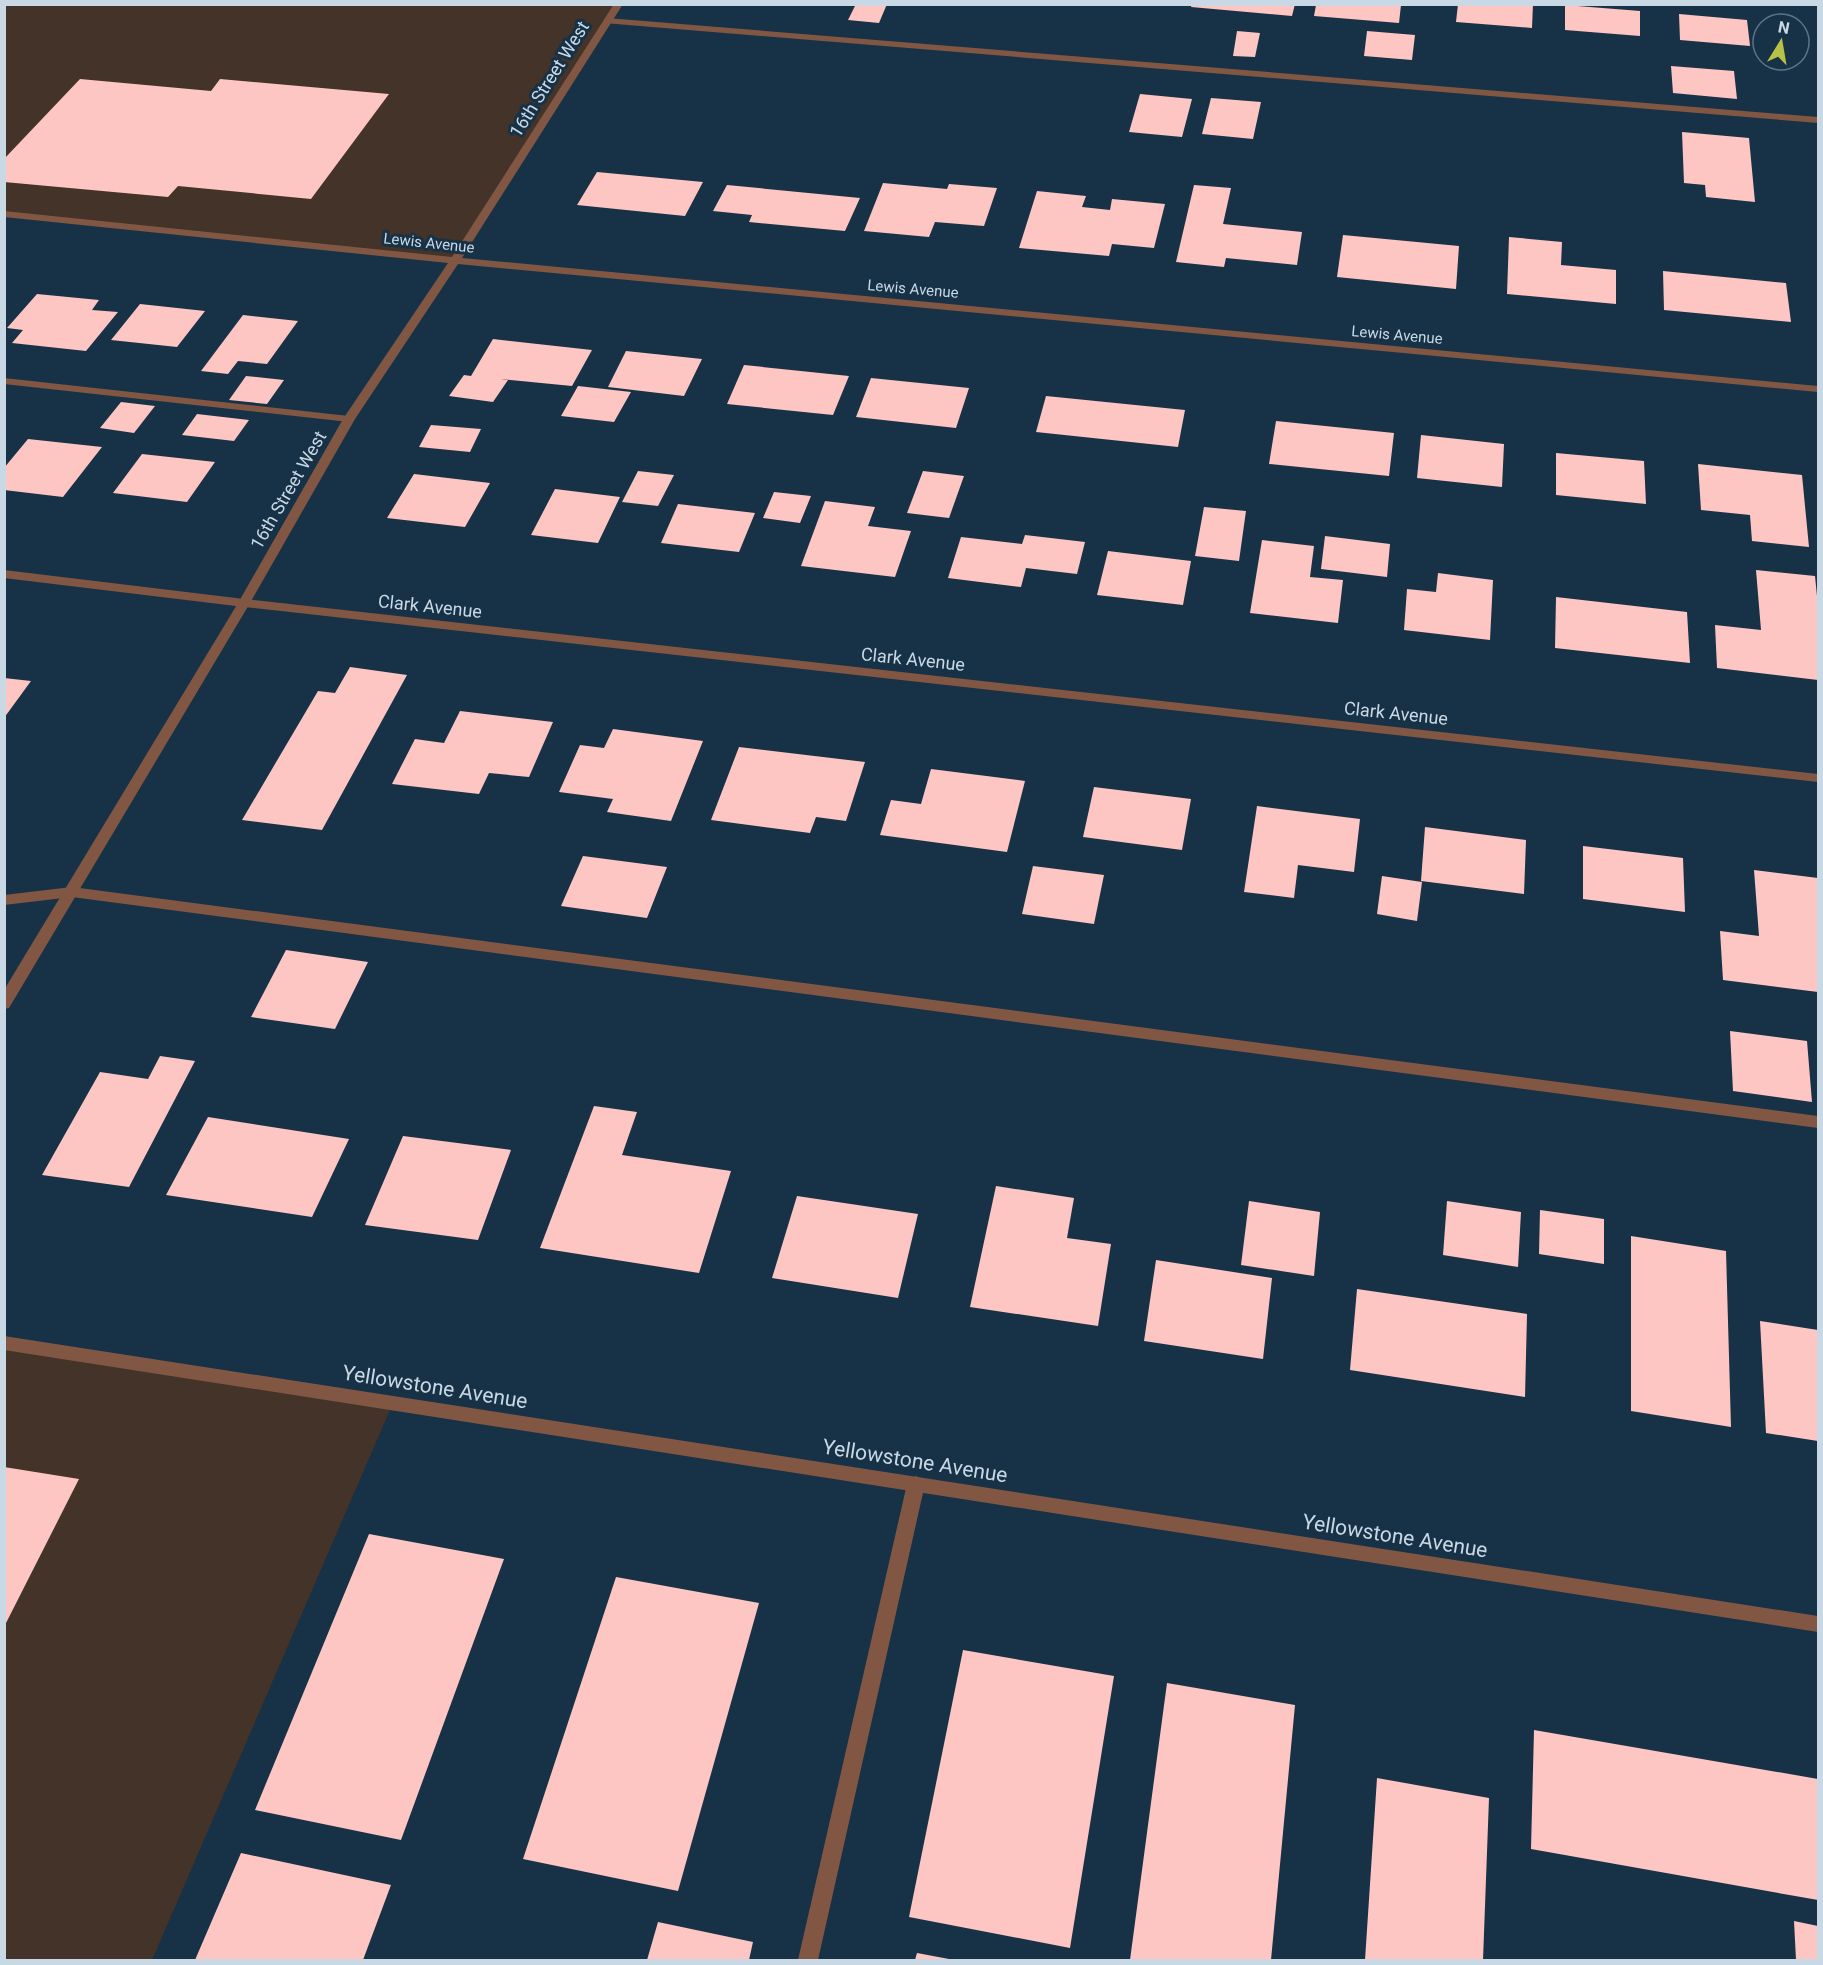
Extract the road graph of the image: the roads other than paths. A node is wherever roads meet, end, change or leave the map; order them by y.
1 (619, 4) edge
2 (607, 21) junction
3 (1818, 120) edge
4 (4, 214) edge
5 (455, 261) junction
6 (4, 381) edge
7 (1818, 390) edge
8 (349, 419) junction
9 (4, 574) edge
10 (244, 603) junction
11 (1818, 778) edge
12 (72, 892) junction
13 (4, 900) edge
14 (4, 1004) edge
15 (1818, 1122) edge
16 (4, 1343) edge
17 (916, 1484) junction
18 (1818, 1624) edge
19 (808, 1960) edge

1 - 2 street, 16th Street West
2 - 3 street
2 - 5 street, 16th Street West
4 - 5 street, Lewis Avenue
5 - 7 street, Lewis Avenue
5 - 8 street, 16th Street West
6 - 8 street
8 - 10 street, 16th Street West
9 - 10 street, Clark Avenue
10 - 11 street, Clark Avenue
10 - 12 street, 16th Street West
12 - 13 street
12 - 14 street, 16th Street West
12 - 15 street
16 - 17 street, Yellowstone Avenue
17 - 18 street, Yellowstone Avenue
17 - 19 street

